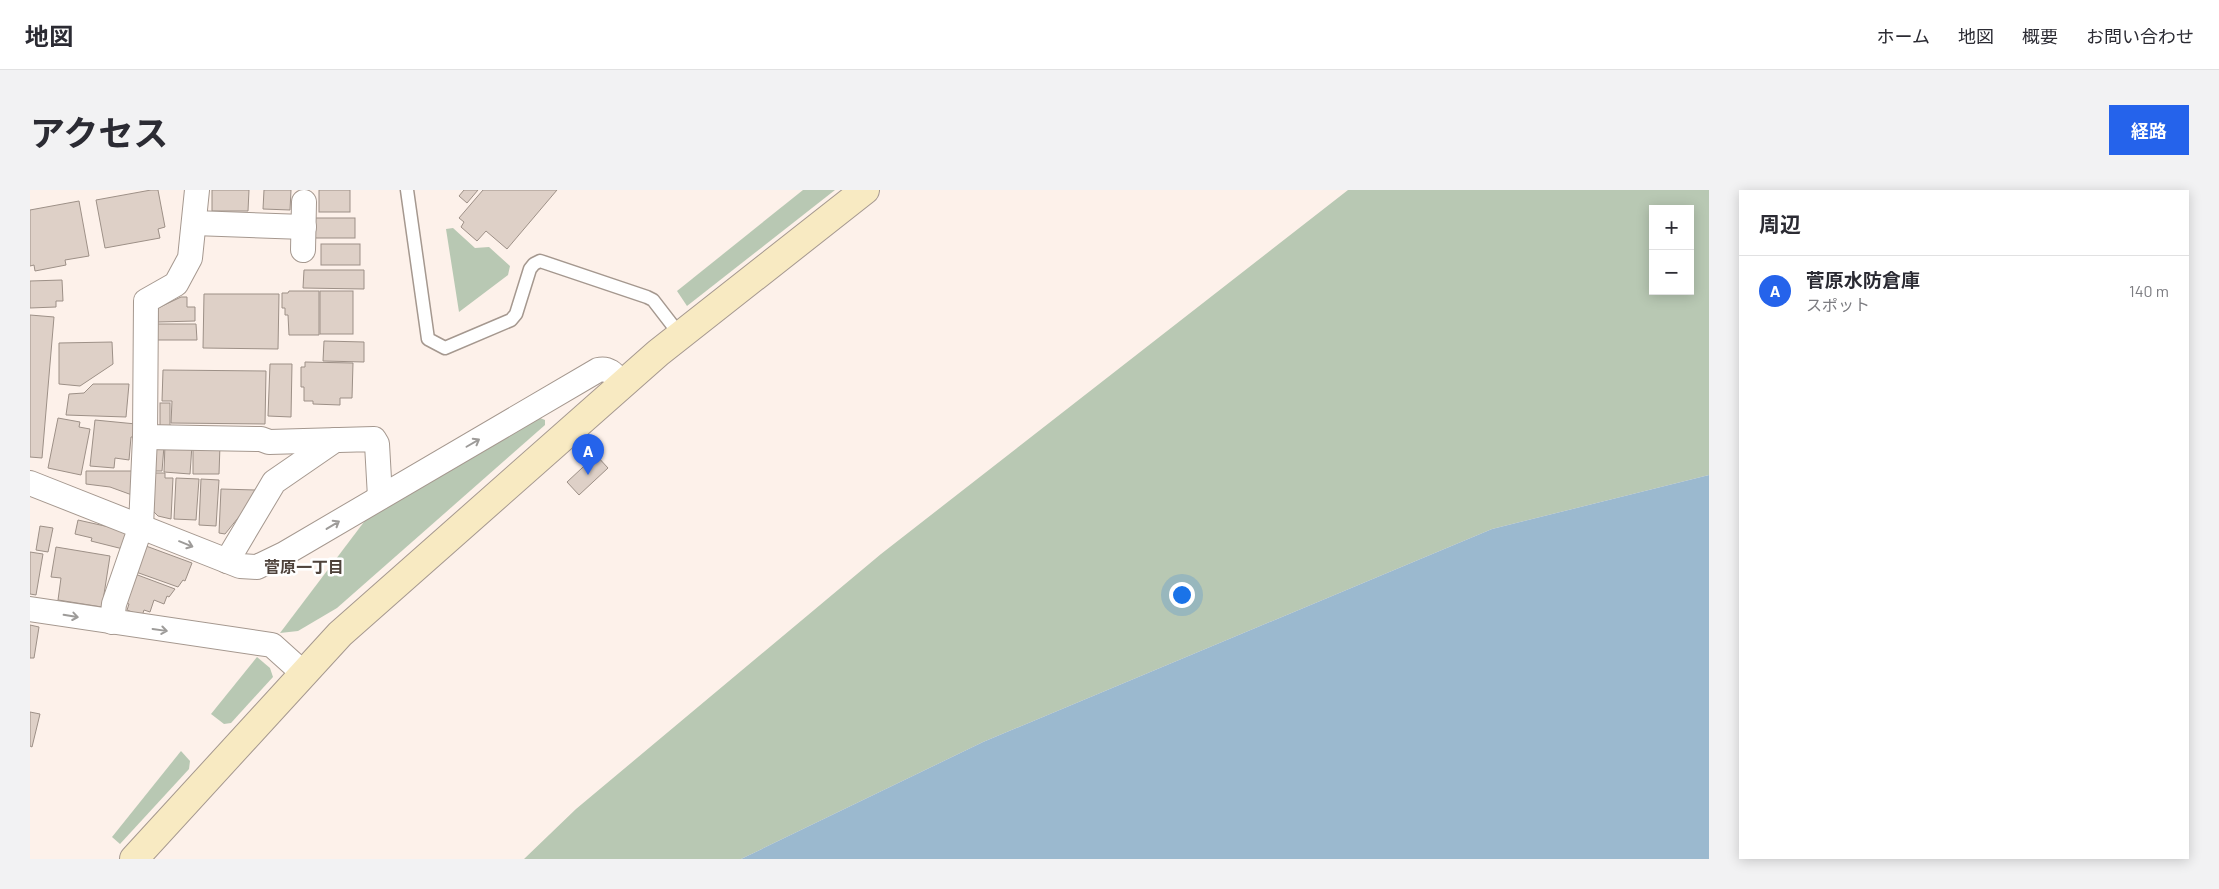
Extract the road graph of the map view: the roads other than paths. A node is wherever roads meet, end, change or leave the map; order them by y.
1 (197, 190) edge
2 (407, 190) edge
3 (865, 190) edge
4 (304, 202) dead end
5 (194, 223) junction
6 (680, 335) junction
7 (622, 384) junction
8 (145, 437) junction
9 (334, 440) junction
10 (30, 483) edge
11 (380, 497) junction
12 (141, 526) junction
13 (227, 561) junction
14 (30, 609) edge
15 (112, 622) junction
16 (302, 672) junction
17 (134, 859) edge

1 - 5 street
2 - 6 lane
3 - 6 street
4 - 5 street
5 - 8 street
6 - 7 street
11 -> 7 street
7 - 16 street
8 - 9 street
8 - 12 street
9 - 11 street
9 - 13 street
10 - 12 street
13 -> 11 street
12 -> 13 street
12 - 15 street
14 -> 15 street
15 -> 16 street
16 - 17 street

